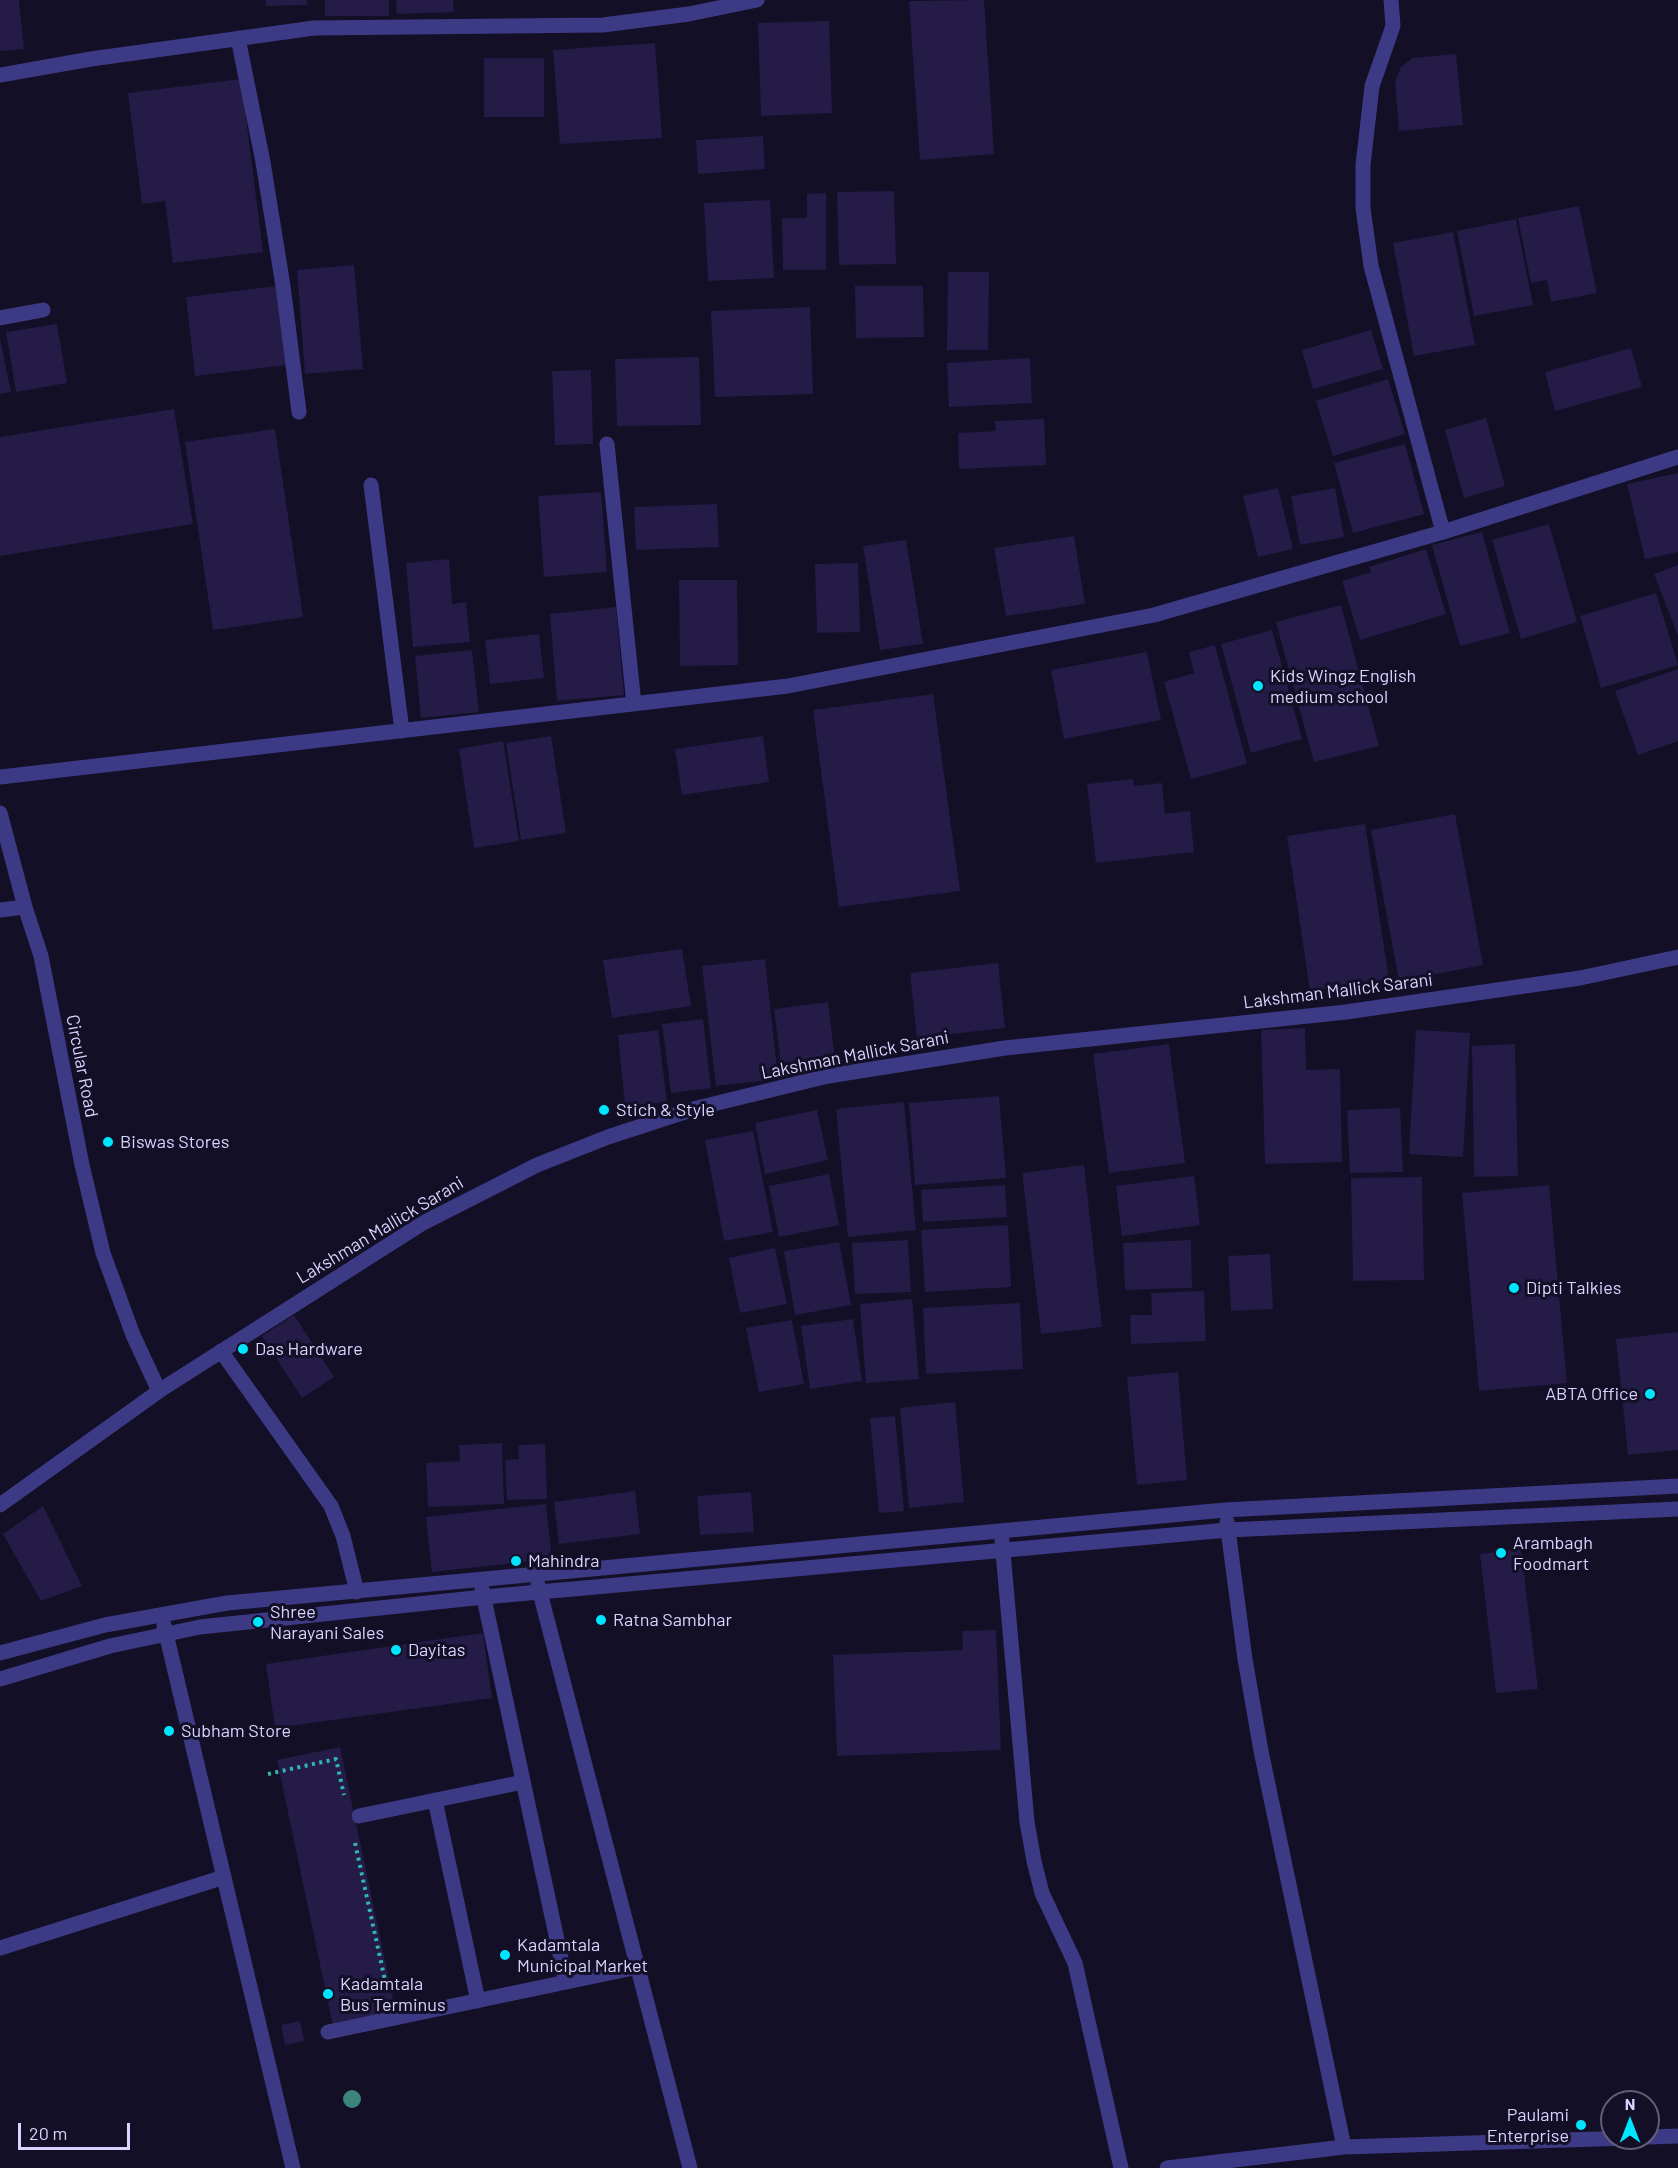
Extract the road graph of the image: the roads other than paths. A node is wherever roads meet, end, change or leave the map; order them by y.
1 (757, 0) edge
2 (1391, 0) edge
3 (688, 7) edge
4 (238, 38) junction
5 (0, 75) edge
6 (43, 310) dead end
7 (0, 318) edge
8 (298, 412) dead end
9 (608, 444) dead end
10 (1678, 457) edge
11 (371, 485) dead end
12 (1443, 532) junction
13 (634, 704) junction
14 (402, 731) junction
15 (0, 777) edge
16 (0, 813) edge
17 (25, 908) junction
18 (0, 910) edge
19 (1678, 957) edge
20 (221, 1351) junction
21 (159, 1391) junction
22 (1678, 1486) edge
23 (0, 1505) edge
24 (1678, 1509) edge
25 (1225, 1510) junction
26 (1001, 1530) junction
27 (1228, 1530) junction
28 (1002, 1550) junction
29 (535, 1574) junction
30 (480, 1580) junction
31 (357, 1592) junction
32 (539, 1592) junction
33 (484, 1597) junction
34 (161, 1614) junction
35 (166, 1635) junction
36 (0, 1653) edge
37 (0, 1679) edge
38 (523, 1782) junction
39 (435, 1800) junction
40 (359, 1816) dead end
41 (224, 1877) junction
42 (0, 1948) edge
43 (638, 1967) junction
44 (566, 1982) junction
45 (478, 2001) junction
46 (328, 2032) dead end
47 (1678, 2136) edge
48 (1660, 2137) edge
49 (1600, 2139) edge
50 (1344, 2147) junction
51 (293, 2168) edge
52 (690, 2168) edge
53 (1120, 2168) edge
54 (1167, 2168) edge

1 - 3 street
2 - 12 street
3 - 4 street
4 - 5 street
4 - 8 street
6 - 7 street
9 - 13 street
10 - 12 street
11 - 14 street
12 - 13 street
13 - 14 street
14 - 15 street
16 - 17 street, Circular Road
17 - 18 street
17 - 21 street, Circular Road
19 - 20 street, Lakshman Mallick Sarani
20 - 21 street, Lakshman Mallick Sarani
20 - 31 street
21 - 23 street, Lakshman Mallick Sarani
22 - 25 street
24 - 27 street
25 - 26 street
25 - 27 street
26 - 28 street
26 - 29 street
27 - 28 street
27 - 50 street
28 - 32 street
28 - 53 street
29 - 30 street
29 - 32 street
30 - 31 street
30 - 33 street
31 - 34 street
32 - 33 street
32 - 43 street
33 - 35 street
33 - 38 street
34 - 35 street
34 - 36 street
35 - 37 street
35 - 41 street
38 - 39 street
38 - 44 street
39 - 40 street
39 - 45 street
41 - 42 street
41 - 51 street
43 - 44 street
43 - 52 street
44 - 45 street
45 - 46 street
47 - 48 street
49 - 50 street
50 - 54 street

